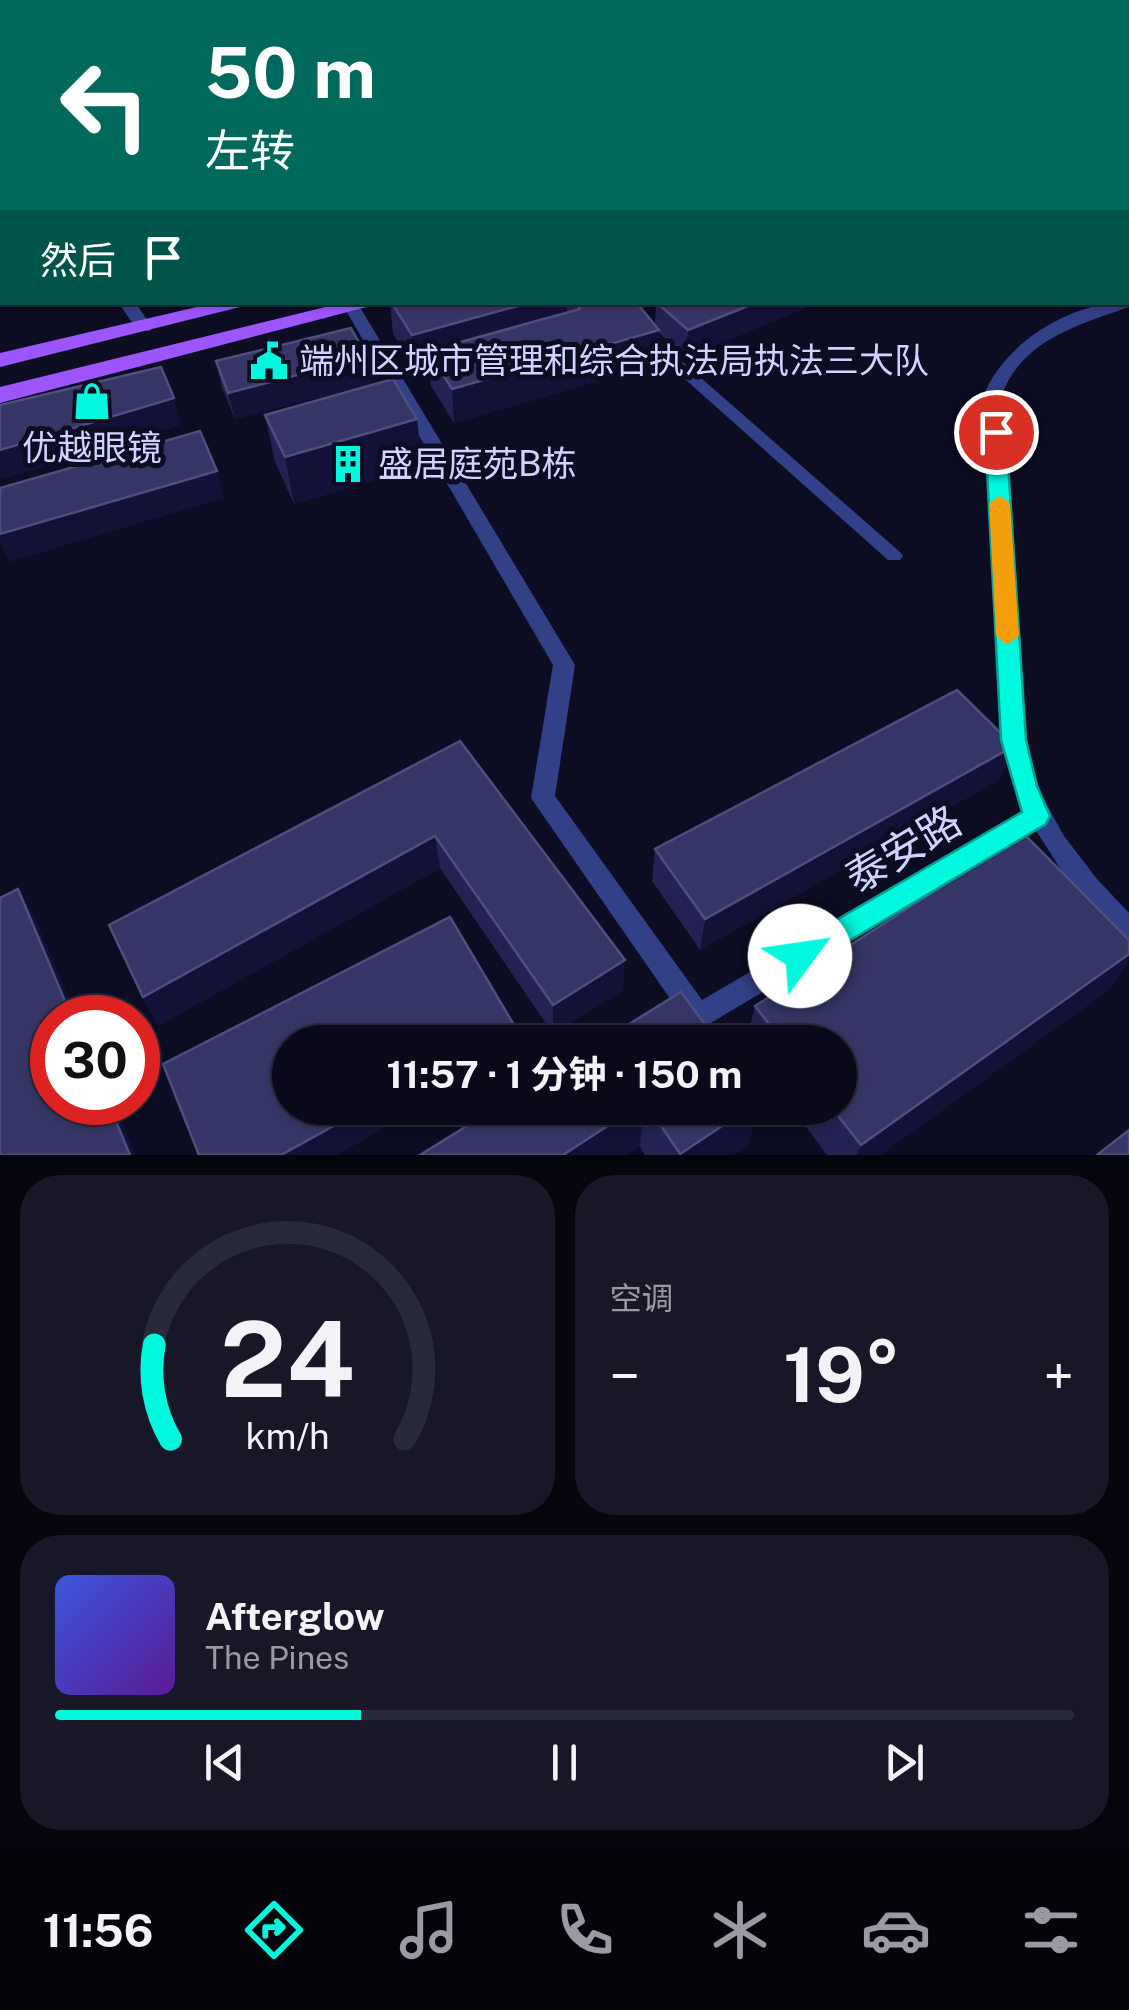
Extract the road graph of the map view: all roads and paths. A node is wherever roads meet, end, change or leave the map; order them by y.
1 (128, 305) edge
2 (236, 305) edge
3 (619, 305) edge
4 (364, 306) edge
5 (1124, 310) edge
6 (144, 327) junction
7 (0, 360) edge
8 (0, 395) edge
9 (894, 556) dead end
10 (1037, 816) junction
11 (1129, 930) edge
12 (698, 1016) junction
13 (683, 1025) edge

1 - 6 street
2 - 6 main road
3 - 9 lane
4 - 8 main road
4 - 12 street
5 - 10 street
6 - 7 main road
10 - 11 street
10 - 12 street, 泰安路
12 - 13 street, 泰安路

